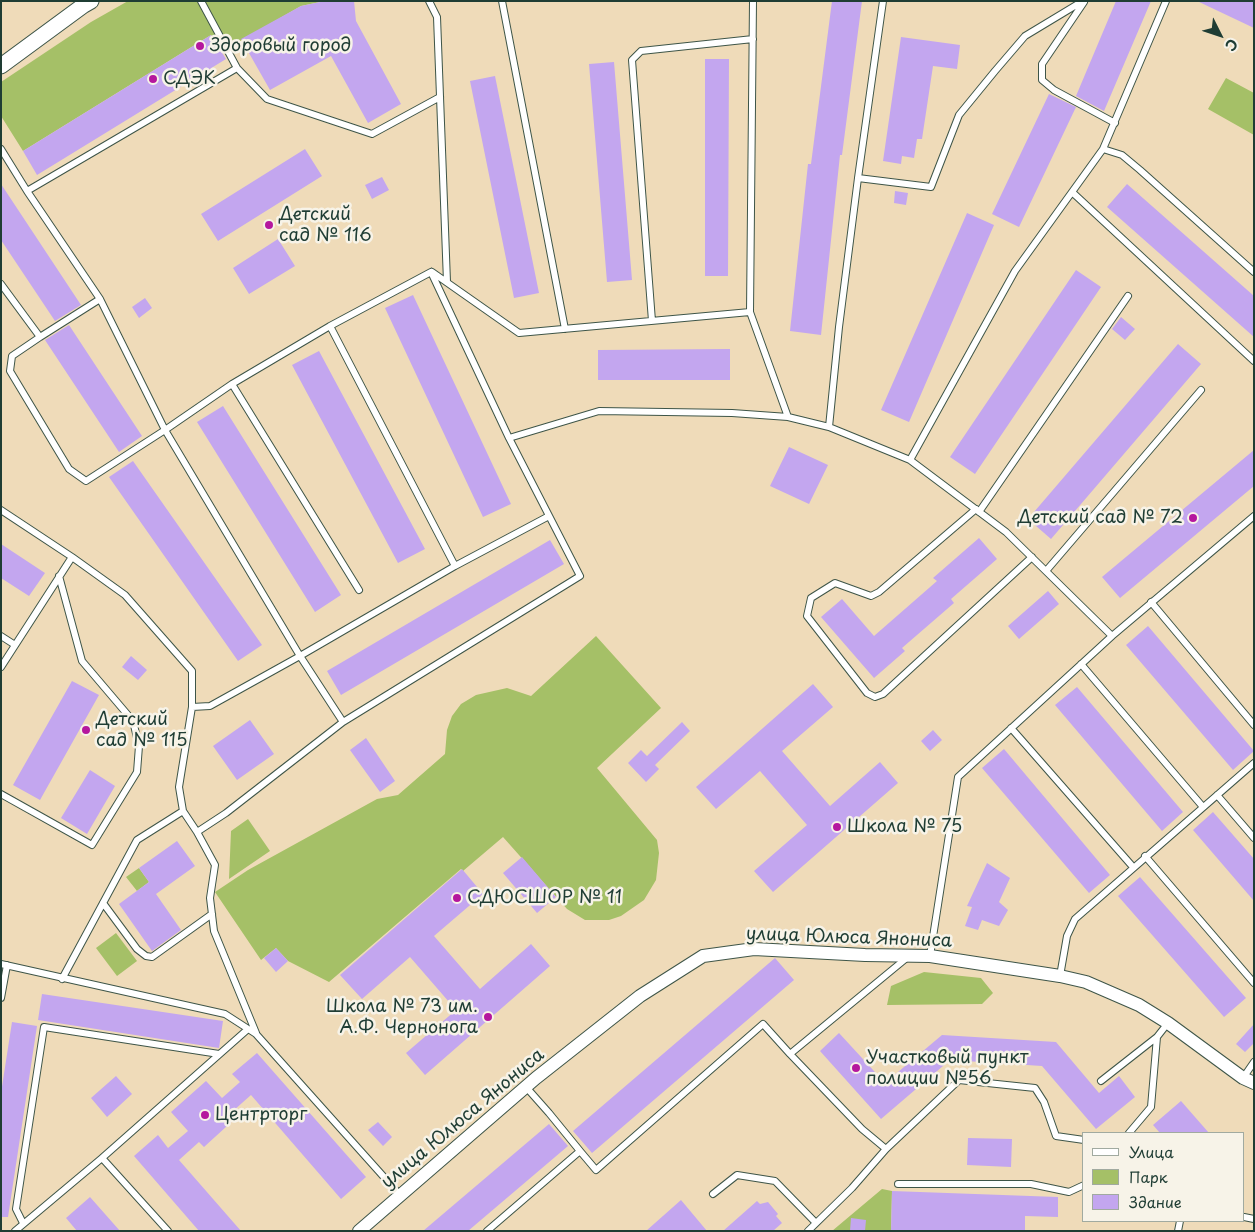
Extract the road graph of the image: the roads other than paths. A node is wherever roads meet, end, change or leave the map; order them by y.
1 (201, 1) edge
2 (430, 1) edge
3 (502, 1) edge
4 (753, 1) edge
5 (883, 1) edge
6 (1084, 1) edge
7 (1166, 1) edge
8 (86, 2) edge
9 (753, 39) junction
10 (1, 66) edge
11 (237, 68) junction
12 (440, 98) junction
13 (1115, 123) junction
14 (1, 149) edge
15 (1103, 149) junction
16 (858, 178) junction
17 (27, 191) junction
18 (1072, 192) junction
19 (431, 272) junction
20 (1254, 272) edge
21 (447, 282) junction
22 (1, 284) edge
23 (1128, 296) dead end
24 (100, 299) junction
25 (750, 312) junction
26 (652, 321) junction
27 (330, 326) junction
28 (565, 329) junction
29 (40, 337) junction
30 (1254, 361) edge
31 (232, 384) junction
32 (1202, 390) dead end
33 (788, 417) junction
34 (829, 427) junction
35 (165, 430) junction
36 (509, 438) junction
37 (910, 460) junction
38 (1, 510) edge
39 (978, 510) junction
40 (549, 516) junction
41 (1254, 516) edge
42 (72, 557) junction
43 (1032, 557) junction
44 (454, 566) junction
45 (1046, 571) junction
46 (59, 576) junction
47 (359, 590) dead end
48 (1151, 602) junction
49 (1, 636) edge
50 (1112, 636) junction
51 (15, 645) junction
52 (300, 656) junction
53 (1081, 664) junction
54 (1, 667) edge
55 (192, 707) junction
56 (343, 722) junction
57 (1254, 725) edge
58 (1011, 728) junction
59 (1254, 764) edge
60 (1, 794) edge
61 (1217, 795) junction
62 (1203, 807) junction
63 (183, 811) junction
64 (197, 832) junction
65 (1254, 838) edge
66 (1145, 856) junction
67 (1133, 867) junction
68 (103, 904) junction
69 (212, 914) junction
70 (910, 956) junction
71 (930, 956) junction
72 (4, 965) edge
73 (1060, 976) junction
74 (62, 979) junction
75 (1254, 983) edge
76 (1, 998) edge
77 (1168, 1023) junction
78 (248, 1029) junction
79 (256, 1034) junction
80 (1157, 1037) junction
81 (219, 1054) junction
82 (790, 1054) junction
83 (1254, 1062) edge
84 (1101, 1081) dead end
85 (1248, 1081) edge
86 (526, 1087) junction
87 (1130, 1132) edge
88 (1082, 1140) edge
89 (886, 1149) junction
90 (580, 1151) junction
91 (102, 1158) junction
92 (898, 1184) dead end
93 (1082, 1186) edge
94 (713, 1194) dead end
95 (400, 1195) junction
96 (24, 1223) junction
97 (816, 1223) junction
98 (14, 1231) edge
99 (168, 1231) edge
100 (359, 1231) edge
101 (487, 1231) edge
102 (808, 1231) edge

1 - 11 lane
2 - 12 lane
3 - 28 lane
4 - 9 lane
5 - 16 lane
6 - 13 lane
6 - 16 lane
7 - 13 lane
8 - 10 street
9 - 25 lane
9 - 26 lane
11 - 12 lane
11 - 17 lane
12 - 21 lane
13 - 15 lane
14 - 17 lane
15 - 18 lane
15 - 20 lane
16 - 34 lane
17 - 24 lane
18 - 30 lane
18 - 37 lane
19 - 21 lane
19 - 27 lane
19 - 36 lane
21 - 28 lane
22 - 29 lane
23 - 39 lane
24 - 29 lane
24 - 35 lane
25 - 26 lane
25 - 33 lane
26 - 28 lane
27 - 31 lane
27 - 44 lane
29 - 35 lane
31 - 35 lane
31 - 47 lane
32 - 45 lane
33 - 34 lane
33 - 36 lane
34 - 37 lane
35 - 52 lane
36 - 40 lane
37 - 39 lane
38 - 42 lane
39 - 43 lane
39 - 43 lane
40 - 44 lane
40 - 56 lane
41 - 48 lane
42 - 46 lane
42 - 55 lane
43 - 45 lane
44 - 52 lane
45 - 50 lane
46 - 51 lane
46 - 60 lane
48 - 50 lane
48 - 57 lane
49 - 51 lane
50 - 53 lane
51 - 54 lane
52 - 55 lane
52 - 56 lane
53 - 58 lane
53 - 62 lane
55 - 63 lane
56 - 64 lane
58 - 67 lane
58 - 71 lane
59 - 61 lane
61 - 62 lane
61 - 65 lane
62 - 66 lane
63 - 64 lane
63 - 68 lane
64 - 69 lane
66 - 67 lane
66 - 75 lane
67 - 73 lane
68 - 69 lane
68 - 74 lane
69 - 79 lane
70 - 71 street, улица Юлюса Янониса
70 - 82 lane
70 - 86 street, улица Юлюса Янониса
71 - 73 street, улица Юлюса Янониса
72 - 74 lane
72 - 76 lane
73 - 77 street, улица Юлюса Янониса
74 - 78 lane
77 - 80 lane
77 - 85 street, улица Юлюса Янониса
78 - 79 lane
78 - 81 lane
79 - 95 lane
80 - 84 lane
80 - 87 lane
81 - 91 lane
81 - 96 lane
82 - 89 lane
82 - 90 lane
83 - 85 lane
86 - 90 lane
86 - 95 street, улица Юлюса Янониса
88 - 89 lane
89 - 97 lane
90 - 101 lane
91 - 96 lane
91 - 99 lane
92 - 93 lane
94 - 97 lane
95 - 100 street, улица Юлюса Янониса
96 - 98 lane
97 - 102 lane

